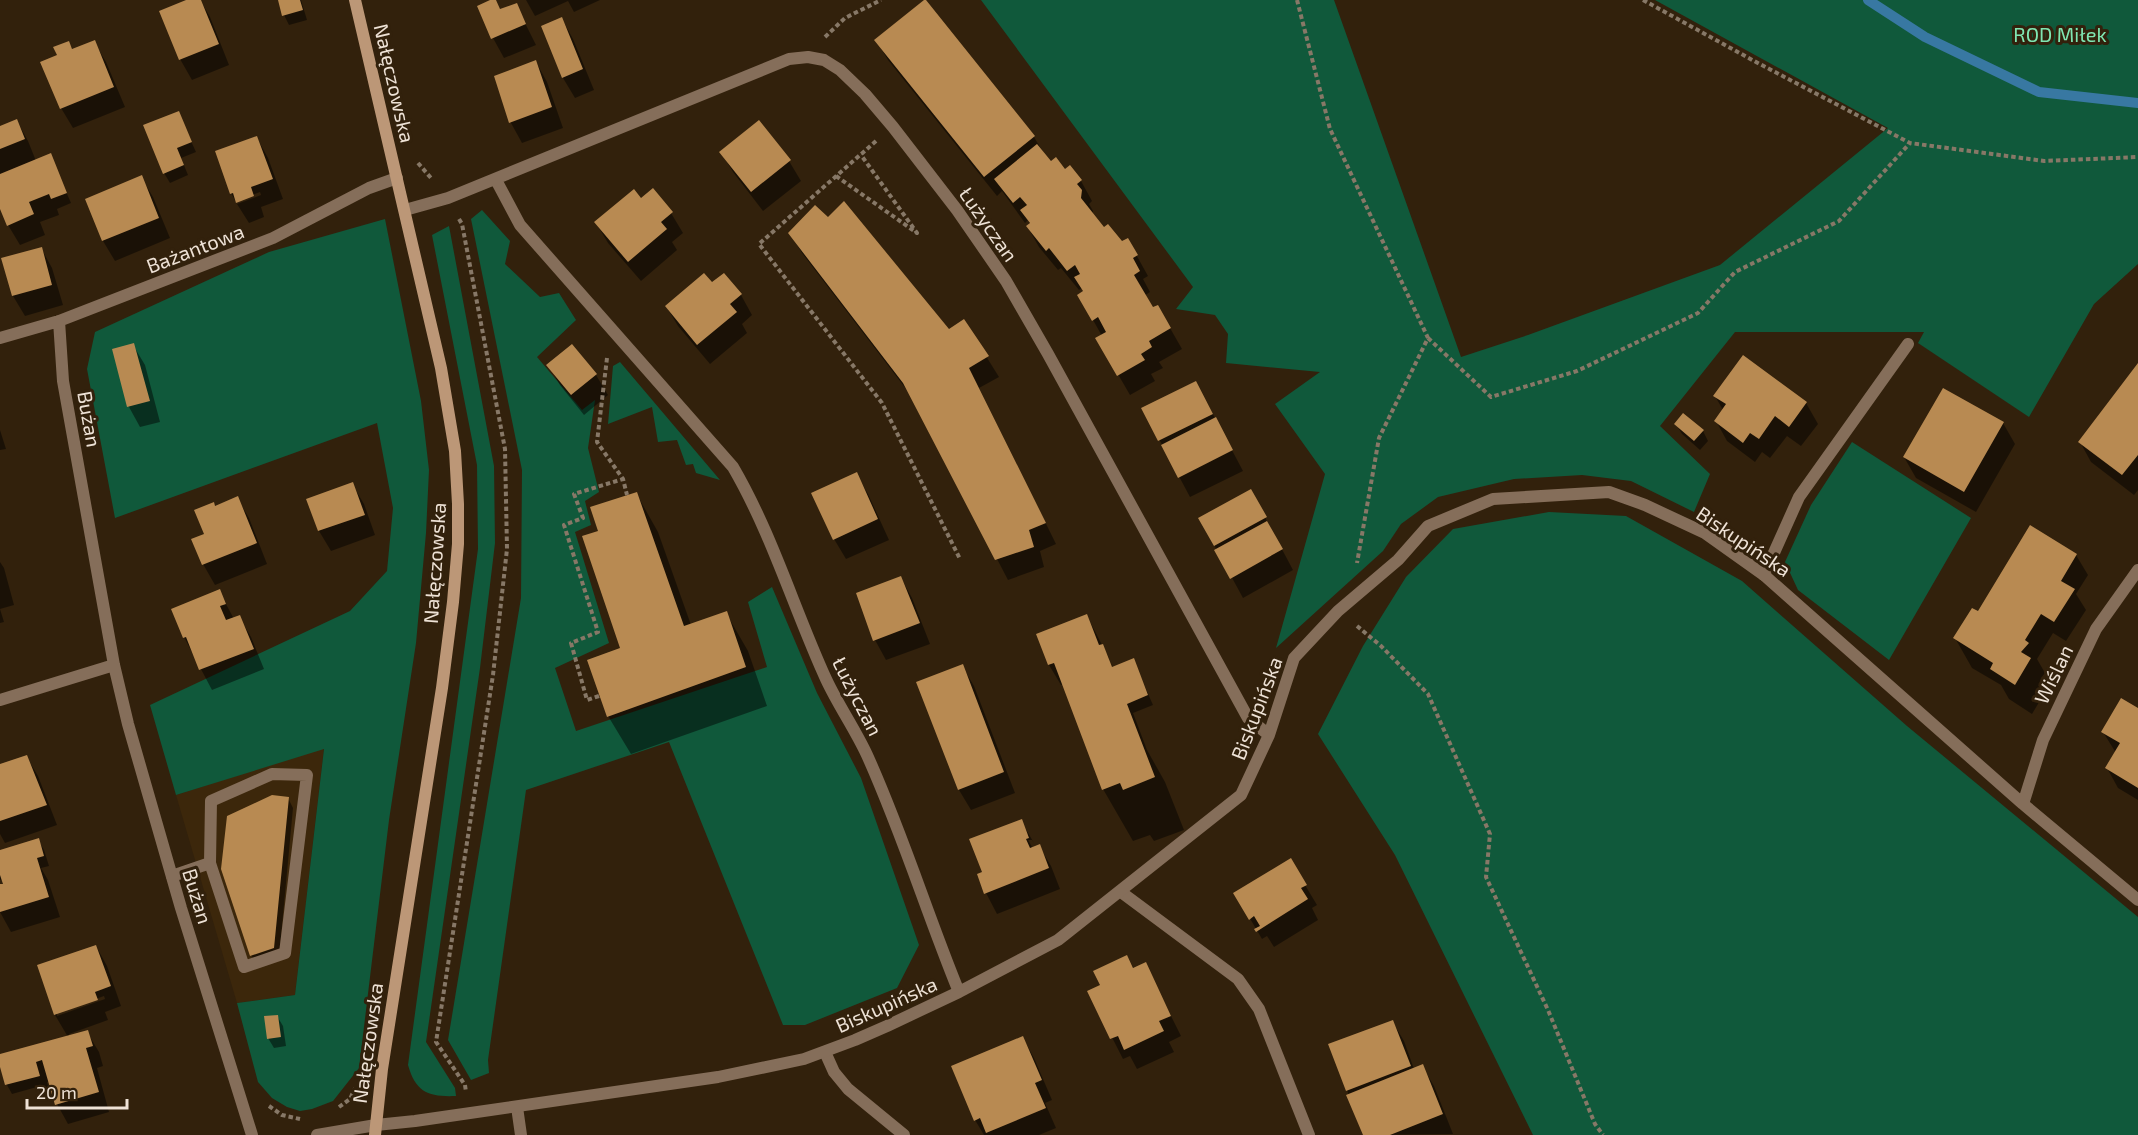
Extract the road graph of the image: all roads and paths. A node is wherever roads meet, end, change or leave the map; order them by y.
1 (355, 0) edge
2 (881, 0) edge
3 (1297, 0) edge
4 (1643, 0) edge
5 (824, 60) junction
6 (893, 127) junction
7 (1910, 143) junction
8 (861, 155) junction
9 (2138, 157) edge
10 (837, 176) junction
11 (397, 178) junction
12 (496, 180) junction
13 (405, 210) junction
14 (59, 321) junction
15 (0, 338) edge
16 (1428, 338) junction
17 (1908, 344) dead end
18 (608, 352) dead end
19 (623, 479) junction
20 (627, 495) dead end
21 (960, 559) dead end
22 (1356, 569) dead end
23 (2138, 570) edge
24 (1764, 575) junction
25 (1338, 611) junction
26 (114, 665) junction
27 (599, 696) dead end
28 (0, 700) edge
29 (1269, 735) junction
30 (2024, 804) junction
31 (210, 863) junction
32 (172, 876) junction
33 (1121, 892) junction
34 (2138, 900) edge
35 (959, 992) junction
36 (825, 1052) junction
37 (261, 1099) dead end
38 (516, 1107) junction
39 (302, 1119) dead end
40 (375, 1130) edge
41 (252, 1135) edge
42 (317, 1135) edge
43 (521, 1135) edge
44 (904, 1135) edge
45 (1309, 1135) edge
46 (1603, 1135) edge

1 - 11 main road, Nałęczowska
2 - 5 path
3 - 16 path
4 - 7 path
5 - 6 street, Łużyczan
5 - 12 street
6 - 8 path
6 - 29 street, Łużyczan
7 - 9 path
7 - 16 path
8 - 10 path
8 - 10 path
10 - 21 path
11 - 13 main road, Nałęczowska
11 - 14 street, Bażantowa
12 - 13 street
12 - 35 street, Łużyczan
13 - 40 main road, Nałęczowska
14 - 15 street, Bażantowa
14 - 26 street, Bużan
16 - 22 path
17 - 24 street
18 - 19 path
19 - 20 path
19 - 27 path
23 - 30 street, Wiślan
24 - 25 street, Biskupińska
24 - 30 street, Biskupińska
25 - 29 street, Biskupińska
25 - 46 path
26 - 28 street
26 - 32 street, Bużan
29 - 33 street, Biskupińska
30 - 34 street, Biskupińska
31 - 31 street
31 - 32 street
32 - 41 street, Bużan
33 - 35 street, Biskupińska
33 - 45 street
35 - 36 street, Biskupińska
36 - 38 street, Biskupińska
36 - 44 street
37 - 39 path
38 - 40 street, Biskupińska
38 - 43 street
40 - 42 street, Biskupińska

